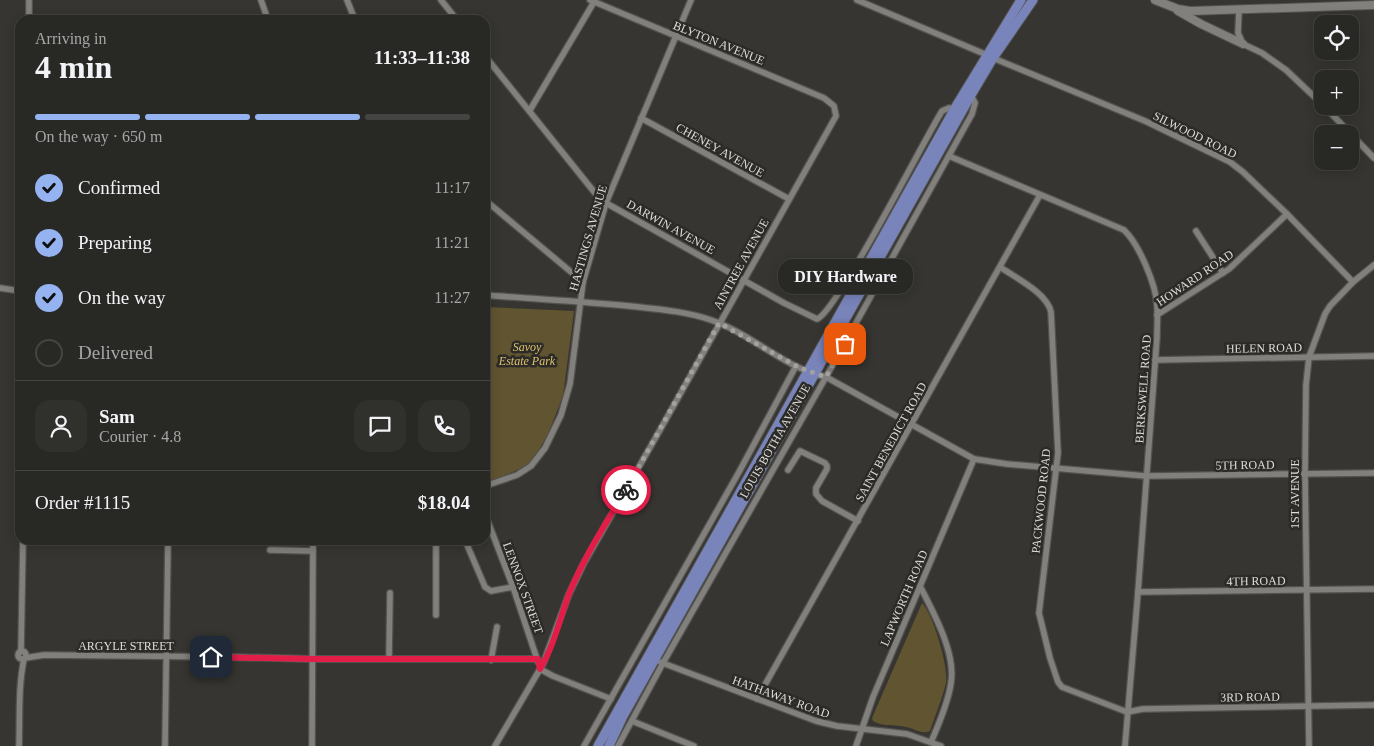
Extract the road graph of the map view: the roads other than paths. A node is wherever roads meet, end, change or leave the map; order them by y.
1 (29, 0) edge
2 (261, 0) edge
3 (346, 0) edge
4 (441, 0) edge
5 (691, 0) edge
6 (857, 0) edge
7 (1021, 0) edge
8 (1033, 0) edge
9 (1154, 0) edge
10 (592, 1) edge
11 (1297, 3) edge
12 (1374, 5) edge
13 (1174, 8) junction
14 (1239, 9) junction
15 (29, 15) edge
16 (266, 15) edge
17 (353, 15) edge
18 (453, 15) edge
19 (676, 37) junction
20 (1243, 44) junction
21 (990, 56) junction
22 (490, 62) edge
23 (971, 95) junction
24 (1314, 96) edge
25 (954, 109) junction
26 (530, 110) junction
27 (836, 110) joint
28 (1333, 115) edge
29 (641, 118) junction
30 (949, 156) junction
31 (1374, 158) edge
32 (1040, 195) junction
33 (789, 199) junction
34 (606, 203) junction
35 (490, 204) edge
36 (1287, 214) junction
37 (1196, 231) dead end
38 (860, 258) junction
39 (869, 263) junction
40 (1374, 264) edge
41 (1000, 267) junction
42 (1222, 273) junction
43 (871, 274) junction
44 (880, 279) junction
45 (744, 280) junction
46 (583, 282) junction
47 (1353, 282) junction
48 (15, 287) edge
49 (0, 288) edge
50 (8, 288) junction
51 (15, 290) edge
52 (490, 295) edge
53 (580, 301) junction
54 (831, 306) junction
55 (841, 312) junction
56 (1158, 316) junction
57 (815, 318) joint
58 (719, 323) junction
59 (1374, 356) edge
60 (1309, 357) junction
61 (1155, 360) junction
62 (796, 366) junction
63 (811, 373) junction
64 (826, 377) junction
65 (912, 424) junction
66 (974, 459) junction
67 (1056, 469) junction
68 (788, 470) dead end
69 (1374, 473) edge
70 (1305, 474) junction
71 (1146, 476) junction
72 (490, 485) edge
73 (858, 521) junction
74 (490, 527) edge
75 (23, 545) edge
76 (168, 545) edge
77 (313, 545) edge
78 (436, 545) edge
79 (468, 545) edge
80 (270, 550) dead end
81 (313, 551) junction
82 (513, 587) junction
83 (920, 588) junction
84 (1374, 589) edge
85 (1307, 590) junction
86 (1138, 592) junction
87 (390, 593) dead end
88 (436, 615) dead end
89 (497, 627) dead end
90 (23, 655) junction
91 (167, 656) junction
92 (313, 659) junction
93 (389, 659) junction
94 (538, 659) junction
95 (656, 659) junction
96 (491, 660) junction
97 (540, 669) junction
98 (610, 699) junction
99 (757, 699) junction
100 (1374, 705) edge
101 (1308, 706) junction
102 (1127, 712) junction
103 (632, 721) junction
104 (862, 730) junction
105 (931, 742) junction
106 (20, 746) edge
107 (165, 746) edge
108 (312, 746) edge
109 (494, 746) edge
110 (584, 746) edge
111 (598, 746) edge
112 (609, 746) edge
113 (618, 746) edge
114 (694, 746) edge
115 (856, 746) edge
116 (941, 746) edge
117 (1125, 746) edge
118 (1309, 746) edge

1 - 15 street
2 - 16 street
3 - 17 street
4 - 18 street
5 - 19 street, HASTINGS AVENUE
6 - 21 street, SILWOOD ROAD
7 - 21 main road, LOUIS BOTHA AVENUE
8 - 21 main road, LOUIS BOTHA AVENUE
9 - 13 main road
10 - 19 street, BLYTON AVENUE
10 - 26 street
11 - 12 main road
11 - 14 main road
13 - 14 main road
13 - 20 main road
14 - 20 street
19 - 27 street, BLYTON AVENUE
19 - 29 street, HASTINGS AVENUE
20 - 24 street
21 - 23 main road, LOUIS BOTHA AVENUE
21 - 25 main road, LOUIS BOTHA AVENUE
21 - 36 street, SILWOOD ROAD
22 - 26 street, DARWIN AVENUE
23 - 30 street, LOUIS BOTHA AVENUE
23 - 43 main road, LOUIS BOTHA AVENUE
25 - 38 street, LOUIS BOTHA AVENUE
25 - 39 main road, LOUIS BOTHA AVENUE
26 - 34 street, DARWIN AVENUE
27 - 33 street, AINTREE AVENUE
28 - 31 street
29 - 33 street, CHENEY AVENUE
29 - 34 street, HASTINGS AVENUE
30 - 32 street, BERKSWELL ROAD
30 - 44 street, LOUIS BOTHA AVENUE
32 - 41 street, SAINT BENEDICT ROAD
32 - 56 street, BERKSWELL ROAD
33 - 45 street, AINTREE AVENUE
34 - 45 street, DARWIN AVENUE
34 - 46 street, HASTINGS AVENUE
35 - 46 street
36 - 42 street, HOWARD ROAD
36 - 47 street, SILWOOD ROAD
37 - 42 street
38 - 39 street
38 - 54 street, LOUIS BOTHA AVENUE
39 - 55 main road, LOUIS BOTHA AVENUE
40 - 47 street, 1ST AVENUE
41 - 65 street, SAINT BENEDICT ROAD
41 - 67 street, PACKWOOD ROAD
42 - 56 street, HOWARD ROAD
43 - 44 street
43 - 63 main road, LOUIS BOTHA AVENUE
44 - 64 street, LOUIS BOTHA AVENUE
45 - 57 street, DARWIN AVENUE
45 - 58 street, AINTREE AVENUE
46 - 53 street, HASTINGS AVENUE
47 - 60 street, 1ST AVENUE
48 - 50 street
49 - 50 street
50 - 51 street
52 - 53 street
53 - 58 street
53 - 72 street, HASTINGS AVENUE
54 - 55 street
54 - 57 street, LOUIS BOTHA AVENUE
55 - 63 main road, LOUIS BOTHA AVENUE
56 - 61 street, BERKSWELL ROAD
58 - 62 street
58 - 97 street, AINTREE AVENUE
59 - 60 street, HELEN ROAD
60 - 61 street, HELEN ROAD
60 - 70 street, 1ST AVENUE
61 - 71 street, BERKSWELL ROAD
62 - 63 street
62 - 98 street, LOUIS BOTHA AVENUE
63 - 64 street
63 - 95 main road, LOUIS BOTHA AVENUE
64 - 65 street
64 - 95 street, LOUIS BOTHA AVENUE
65 - 66 street
65 - 73 street, SAINT BENEDICT ROAD
66 - 67 street, 5TH ROAD
66 - 83 street, LAPWORTH ROAD
67 - 71 street, 5TH ROAD
67 - 102 street, PACKWOOD ROAD
68 - 73 street
69 - 70 street, 5TH ROAD
70 - 71 street, 5TH ROAD
70 - 85 street, 1ST AVENUE
71 - 86 street, BERKSWELL ROAD
73 - 99 street, SAINT BENEDICT ROAD
74 - 82 street, LENNOX STREET
75 - 90 street
76 - 91 street
77 - 81 street
78 - 88 street
79 - 82 street
80 - 81 street
81 - 92 street
82 - 94 street, LENNOX STREET
83 - 104 street, LAPWORTH ROAD
83 - 105 street
84 - 85 street, 4TH ROAD
85 - 86 street, 4TH ROAD
85 - 101 street, 1ST AVENUE
86 - 102 street, BERKSWELL ROAD
87 - 93 street
89 - 96 street
90 - 91 street, ARGYLE STREET
90 - 106 street
91 - 92 street, ARGYLE STREET
91 - 107 street
92 - 93 street, ARGYLE STREET
92 - 108 street
93 - 96 street, ARGYLE STREET
94 - 96 street, ARGYLE STREET
94 - 97 street, LENNOX STREET
95 - 99 street, HATHAWAY ROAD
95 - 103 street, LOUIS BOTHA AVENUE
95 - 111 main road, LOUIS BOTHA AVENUE
95 - 112 main road, LOUIS BOTHA AVENUE
97 - 98 street
97 - 109 street, AINTREE AVENUE
98 - 110 street, LOUIS BOTHA AVENUE
99 - 104 street, HATHAWAY ROAD
100 - 101 street, 3RD ROAD
101 - 102 street, 3RD ROAD
101 - 118 street, 1ST AVENUE
102 - 117 street, BERKSWELL ROAD
103 - 113 street, LOUIS BOTHA AVENUE
103 - 114 street
104 - 105 street, HATHAWAY ROAD
104 - 115 street, LAPWORTH ROAD
105 - 116 street, HATHAWAY ROAD

